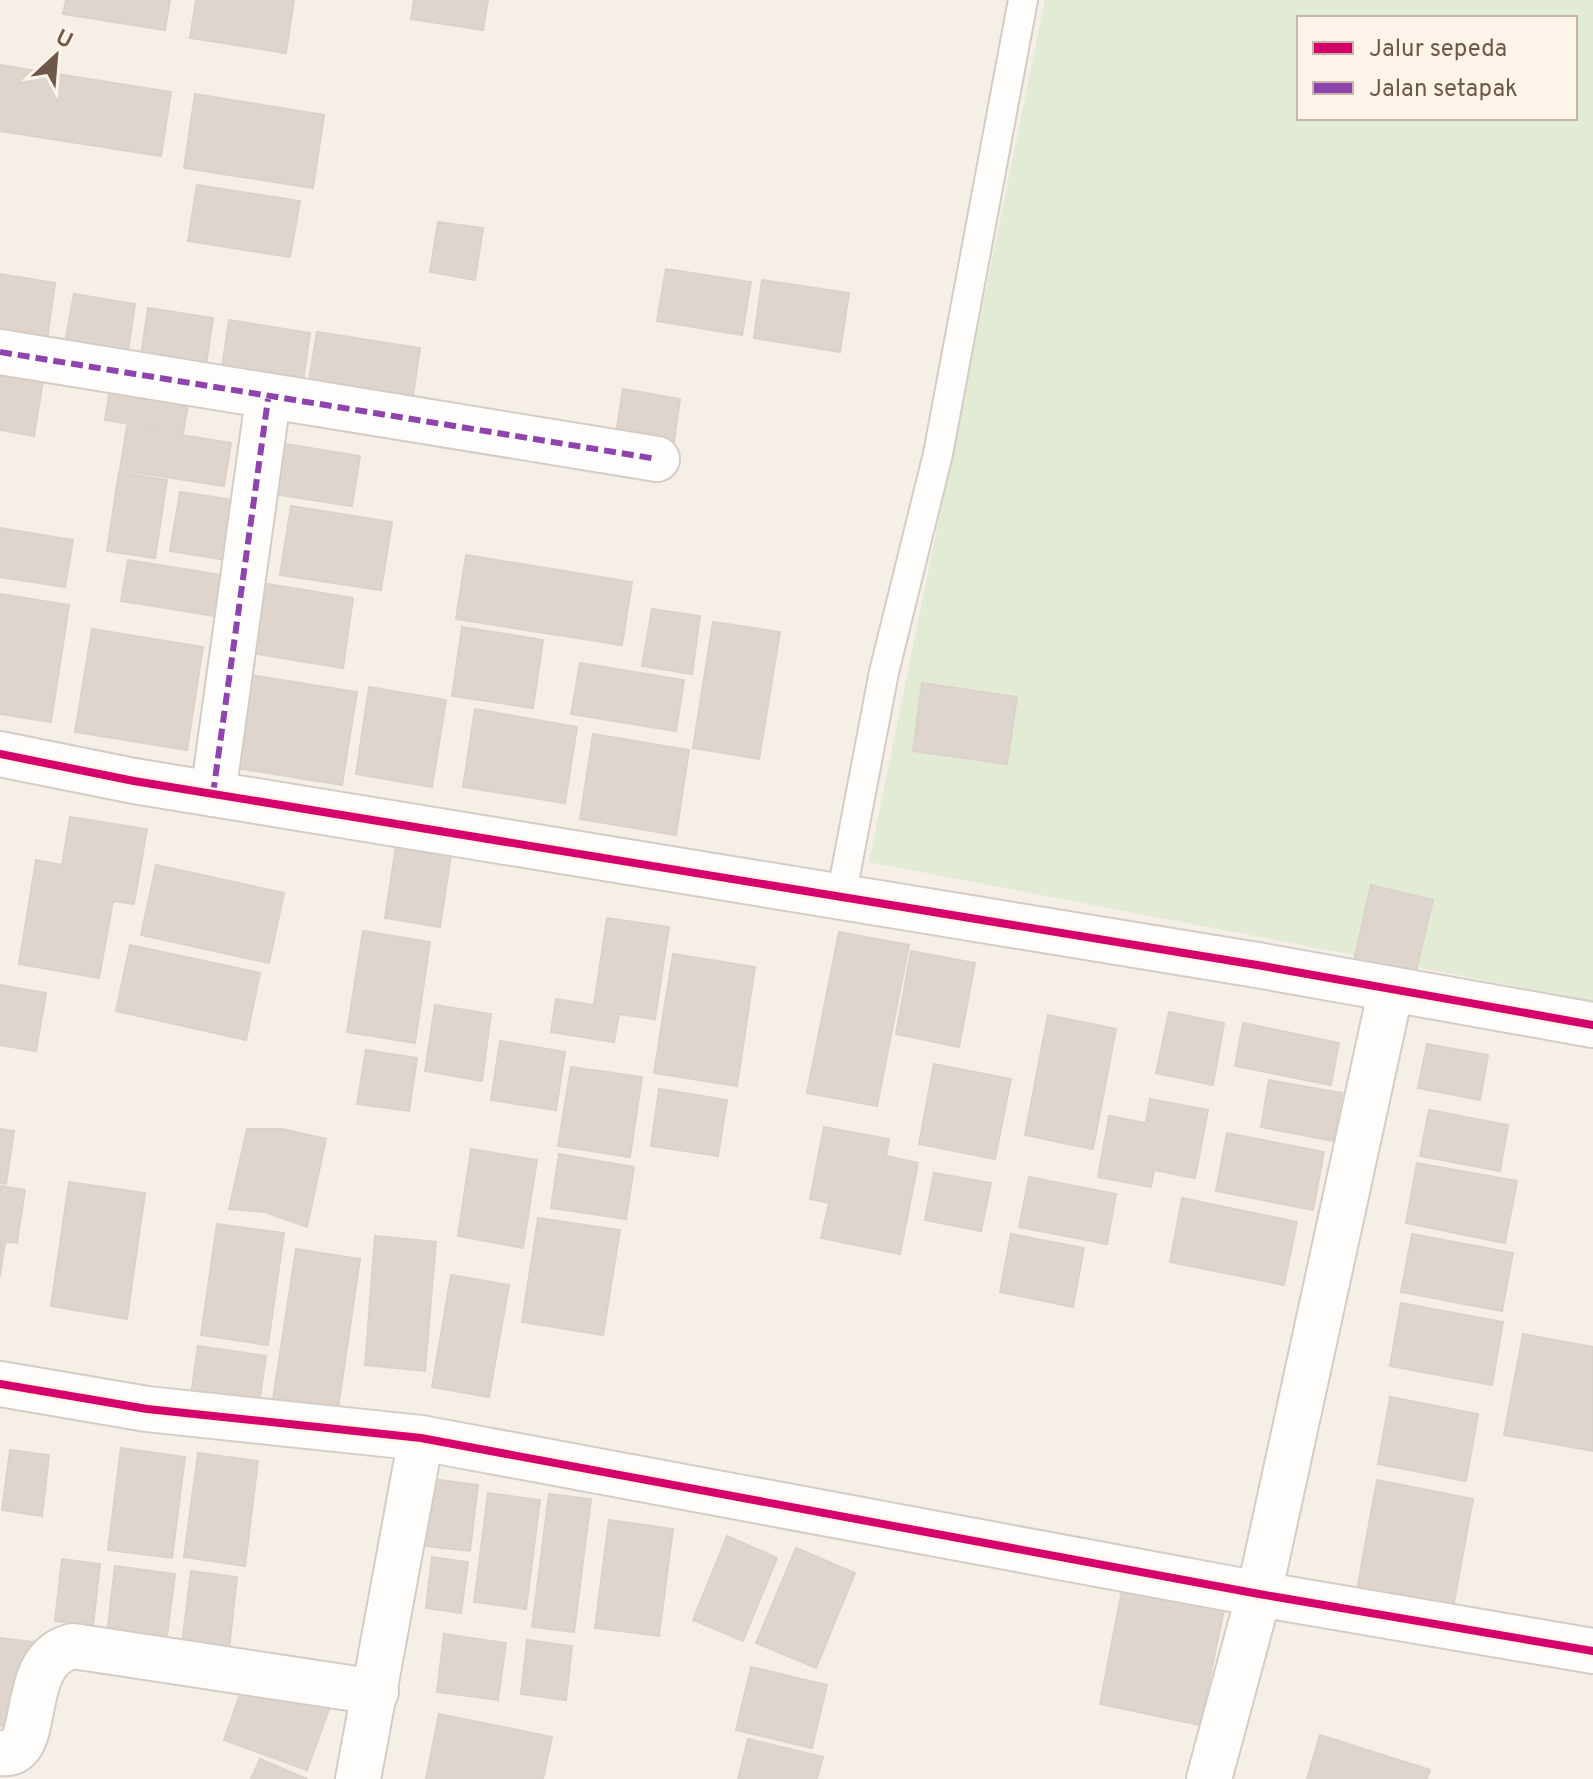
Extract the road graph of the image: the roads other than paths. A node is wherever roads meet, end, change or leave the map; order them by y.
1 (1023, 0) edge
2 (0, 352) edge
3 (268, 399) junction
4 (657, 459) dead end
5 (0, 754) edge
6 (213, 794) junction
7 (841, 897) junction
8 (1391, 989) junction
9 (1593, 1025) edge
10 (0, 1384) edge
11 (421, 1438) junction
12 (1259, 1594) junction
13 (1593, 1651) edge
14 (376, 1692) junction
15 (0, 1753) edge
16 (358, 1779) edge
17 (1209, 1779) edge

1 - 7 lane
2 - 3 street
3 - 4 street
3 - 6 street
5 - 6 street
6 - 7 street
7 - 8 street
8 - 9 street
8 - 12 street
10 - 11 street
11 - 12 street
11 - 14 street
12 - 13 street
12 - 17 street
14 - 15 street
14 - 16 street

